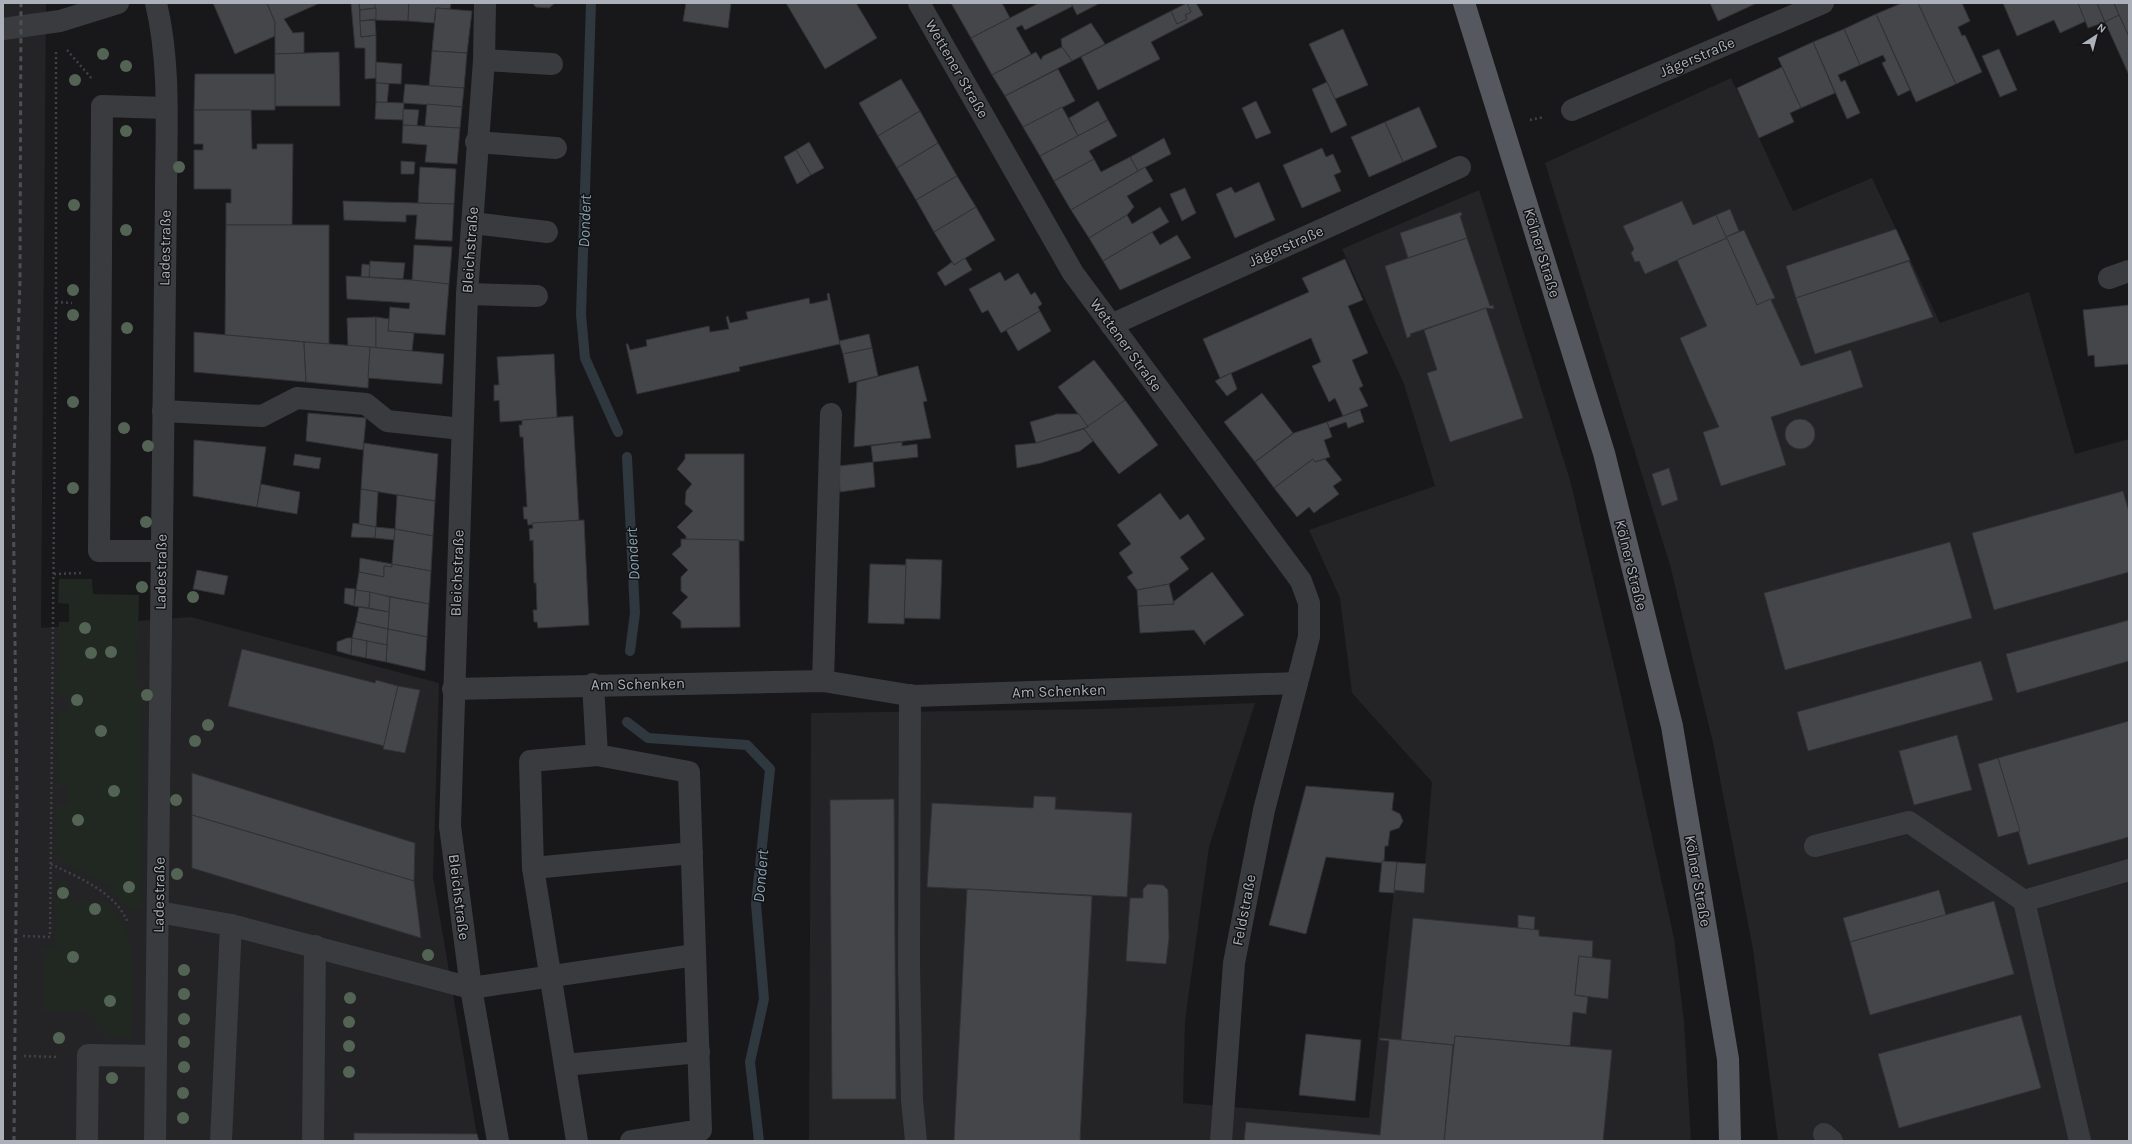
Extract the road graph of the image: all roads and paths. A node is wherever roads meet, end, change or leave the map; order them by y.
1 (118, 3) edge
2 (156, 3) edge
3 (485, 3) edge
4 (919, 3) edge
5 (1464, 3) edge
6 (1823, 3) edge
7 (3, 29) edge
8 (56, 50) dead end
9 (67, 50) dead end
10 (484, 60) junction
11 (552, 64) dead end
12 (102, 106) junction
13 (166, 108) junction
14 (1572, 110) joint
15 (1503, 127) junction
16 (476, 142) junction
17 (556, 148) dead end
18 (1460, 167) dead end
19 (473, 223) junction
20 (547, 232) dead end
21 (467, 294) junction
22 (538, 296) dead end
23 (1111, 324) junction
24 (163, 411) junction
25 (831, 414) dead end
26 (462, 430) junction
27 (161, 551) junction
28 (823, 681) junction
29 (1296, 683) junction
30 (593, 684) junction
31 (453, 688) junction
32 (910, 695) junction
33 (597, 755) junction
34 (1815, 846) dead end
35 (692, 853) junction
36 (51, 864) junction
37 (533, 868) junction
38 (2129, 870) edge
39 (2024, 901) junction
40 (159, 912) junction
41 (231, 925) junction
42 (130, 929) dead end
43 (23, 936) dead end
44 (315, 946) junction
45 (695, 955) junction
46 (551, 976) junction
47 (471, 988) junction
48 (698, 1052) junction
49 (24, 1056) dead end
50 (156, 1056) junction
51 (56, 1057) dead end
52 (565, 1065) junction
53 (87, 1141) edge
54 (155, 1141) edge
55 (221, 1141) edge
56 (313, 1141) edge
57 (498, 1141) edge
58 (577, 1141) edge
59 (630, 1141) edge
60 (916, 1141) edge
61 (1221, 1141) edge
62 (1730, 1141) edge
63 (2080, 1141) edge

1 - 7 street
2 - 13 street, Ladestraße
3 - 10 street, Bleichstraße
4 - 23 street, Wettener Straße
5 - 15 main road, Kölner Straße
6 - 14 street, Jägerstraße
8 - 36 path
9 - 12 path
10 - 11 street
10 - 16 street, Bleichstraße
12 - 13 street
12 - 27 street
13 - 24 street, Ladestraße
14 - 15 path
15 - 62 main road, Kölner Straße
16 - 17 street
16 - 19 street, Bleichstraße
18 - 23 street, Jägerstraße
19 - 20 street
19 - 21 street, Bleichstraße
21 - 22 street
21 - 26 street, Bleichstraße
23 - 29 street, Wettener Straße
24 - 26 street
24 - 27 street, Ladestraße
25 - 28 street
26 - 31 street, Bleichstraße
27 - 40 street, Ladestraße
28 - 30 street, Am Schenken
28 - 32 street, Am Schenken
29 - 32 street, Am Schenken
29 - 61 street, Feldstraße
30 - 31 street, Am Schenken
30 - 33 street
31 - 47 street, Bleichstraße
32 - 60 street
33 - 35 street
33 - 37 street
34 - 39 street
35 - 37 street
35 - 45 street
36 - 42 path
36 - 43 path
37 - 46 street
38 - 39 street
39 - 63 street
40 - 41 street
40 - 50 street, Ladestraße
41 - 44 street
41 - 55 street
44 - 47 street
44 - 56 street
45 - 46 street
45 - 48 street
46 - 47 street
46 - 52 street
47 - 57 street, Bleichstraße
48 - 52 street
48 - 59 street
49 - 51 path
50 - 53 street
50 - 54 street, Ladestraße
52 - 58 street

